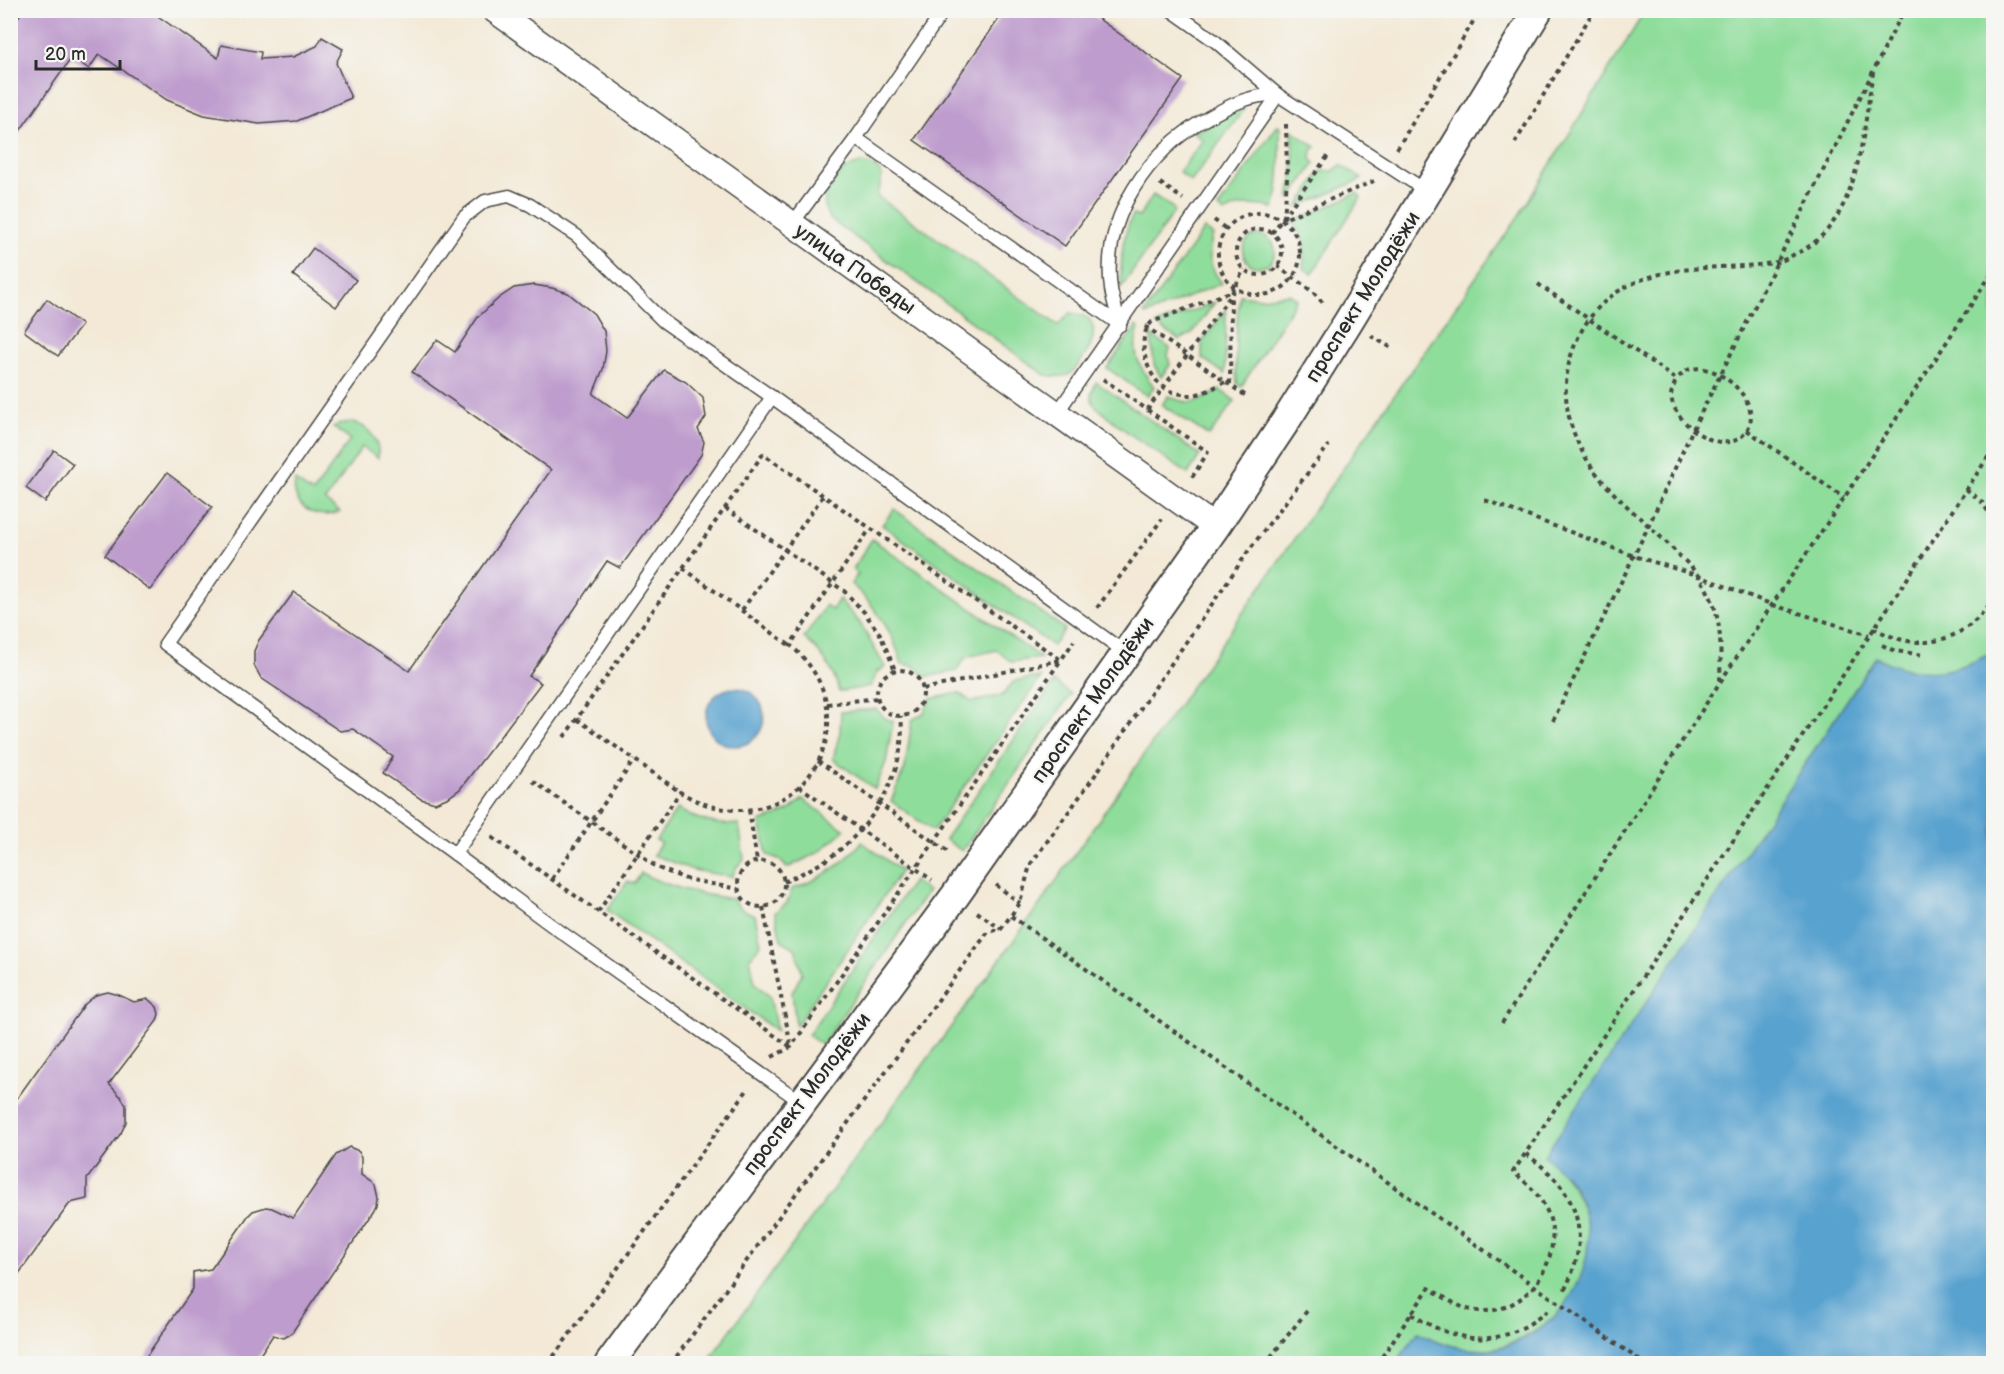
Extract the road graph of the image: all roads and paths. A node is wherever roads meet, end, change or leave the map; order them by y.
1 (494, 10) edge
2 (944, 10) edge
3 (1171, 10) edge
4 (1480, 10) edge
5 (1538, 10) edge
6 (1594, 10) edge
7 (1904, 10) edge
8 (1873, 73) junction
9 (1278, 95) junction
10 (1286, 120) dead end
11 (856, 138) junction
12 (1515, 143) dead end
13 (1332, 150) dead end
14 (1386, 165) junction
15 (1159, 182) dead end
16 (1171, 191) dead end
17 (1428, 192) junction
18 (1284, 219) junction
19 (792, 224) junction
20 (1272, 233) junction
21 (1778, 262) junction
22 (1244, 269) junction
23 (1994, 270) edge
24 (1538, 285) dead end
25 (1234, 287) junction
26 (1231, 295) junction
27 (1589, 318) junction
28 (1140, 322) dead end
29 (1120, 325) junction
30 (1147, 327) junction
31 (1187, 356) junction
32 (1095, 373) dead end
33 (1720, 374) junction
34 (1676, 379) junction
35 (1227, 383) junction
36 (1163, 388) junction
37 (1246, 396) dead end
38 (772, 397) junction
39 (1147, 410) junction
40 (1057, 413) junction
41 (1747, 430) junction
42 (1692, 431) junction
43 (1329, 445) dead end
44 (1994, 448) edge
45 (1966, 489) junction
46 (823, 496) junction
47 (1844, 498) junction
48 (1176, 500) junction
49 (1485, 500) dead end
50 (725, 508) junction
51 (1994, 520) edge
52 (1649, 525) junction
53 (1215, 527) junction
54 (870, 529) junction
55 (785, 549) junction
56 (1634, 556) junction
57 (683, 568) junction
58 (1699, 576) junction
59 (833, 583) junction
60 (1994, 597) edge
61 (1773, 605) junction
62 (742, 610) junction
63 (1086, 623) junction
64 (1873, 628) junction
65 (1869, 635) junction
66 (790, 645) junction
67 (1882, 645) dead end
68 (1126, 653) junction
69 (1924, 655) dead end
70 (1061, 660) junction
71 (895, 670) junction
72 (1720, 682) junction
73 (923, 689) junction
74 (878, 698) junction
75 (827, 704) junction
76 (901, 716) junction
77 (577, 719) junction
78 (1553, 721) dead end
79 (558, 746) dead end
80 (634, 760) junction
81 (818, 760) junction
82 (539, 772) dead end
83 (533, 781) junction
84 (799, 786) junction
85 (526, 791) dead end
86 (680, 792) junction
87 (880, 804) junction
88 (749, 810) junction
89 (591, 822) junction
90 (500, 828) dead end
91 (861, 830) junction
92 (934, 842) junction
93 (456, 854) junction
94 (638, 854) junction
95 (958, 858) dead end
96 (757, 861) junction
97 (916, 869) junction
98 (552, 879) junction
99 (988, 880) dead end
100 (784, 882) junction
101 (939, 885) dead end
102 (738, 889) junction
103 (1020, 903) junction
104 (969, 906) dead end
105 (763, 908) junction
106 (598, 912) junction
107 (1011, 916) junction
108 (1001, 929) junction
109 (1502, 1023) dead end
110 (791, 1047) junction
111 (740, 1100) dead end
112 (801, 1102) junction
113 (1526, 1154) junction
114 (1536, 1285) junction
115 (1564, 1291) dead end
116 (1551, 1308) dead end
117 (1307, 1311) dead end
118 (1412, 1314) junction
119 (548, 1364) edge
120 (609, 1364) edge
121 (671, 1364) edge
122 (1265, 1364) edge
123 (1377, 1364) edge
124 (1645, 1364) edge

1 - 19 street, улица Победы
2 - 11 lane
3 - 9 lane
4 - 14 path
5 - 17 street, проспект Молодёжи
6 - 12 path
7 - 8 path
8 - 21 path
8 - 21 path
9 - 14 lane
9 - 29 lane
9 - 29 lane
10 - 18 path
11 - 19 lane
11 - 29 lane
13 - 18 path
14 - 17 lane
14 - 18 path
15 - 16 path
17 - 53 street, проспект Молодёжи
18 - 20 path
18 - 25 path
18 - 25 path
19 - 40 street, улица Победы
20 - 22 path
20 - 22 path
21 - 27 path
21 - 33 path
22 - 25 path
23 - 47 path
24 - 27 path
25 - 26 path
25 - 30 path
26 - 31 path
26 - 35 path
27 - 34 path
27 - 52 path
28 - 30 path
29 - 40 lane
30 - 31 path
30 - 36 path
31 - 35 path
31 - 36 path
32 - 39 path
33 - 34 path
33 - 41 path
33 - 42 path
34 - 42 path
35 - 36 path
35 - 37 path
36 - 39 path
38 - 63 lane
38 - 93 lane
38 - 93 lane
39 - 48 path
40 - 48 street, улица Победы
41 - 42 path
41 - 47 path
42 - 52 path
43 - 103 path
44 - 45 path
45 - 51 path
45 - 64 path
46 - 50 path
46 - 54 path
46 - 55 path
47 - 61 path
48 - 53 street, улица Победы
48 - 63 path
49 - 56 path
50 - 55 path
50 - 57 path
52 - 56 path
52 - 58 path
53 - 68 street, проспект Молодёжи
54 - 59 path
54 - 70 path
55 - 59 path
55 - 62 path
56 - 58 path
56 - 78 path
57 - 62 path
57 - 77 path
58 - 61 path
58 - 72 path
59 - 66 path
59 - 71 path
60 - 64 path
61 - 65 path
61 - 72 path
62 - 66 path
63 - 68 lane
63 - 70 path
64 - 65 path
65 - 113 path
66 - 75 path
67 - 69 path
68 - 112 street, проспект Молодёжи
70 - 73 path
70 - 92 path
71 - 73 path
71 - 74 path
72 - 109 path
73 - 76 path
74 - 75 path
74 - 76 path
75 - 81 path
76 - 87 path
77 - 79 path
77 - 80 path
80 - 86 path
80 - 89 path
81 - 84 path
81 - 87 path
82 - 83 path
83 - 85 path
83 - 89 path
84 - 88 path
84 - 91 path
86 - 88 path
86 - 94 path
87 - 91 path
87 - 92 path
88 - 96 path
89 - 94 path
89 - 98 path
90 - 98 path
91 - 97 path
91 - 100 path
92 - 95 path
92 - 97 path
93 - 112 lane
94 - 102 path
94 - 106 path
96 - 100 path
96 - 102 path
97 - 101 path
97 - 110 path
98 - 106 path
99 - 103 path
100 - 105 path
102 - 105 path
103 - 107 path
104 - 108 path
105 - 110 path
106 - 110 path
107 - 108 path
107 - 114 path
108 - 121 path
111 - 119 path
112 - 120 street, проспект Молодёжи
113 - 114 path
113 - 115 path
114 - 118 path
114 - 124 path
116 - 118 path
117 - 122 path
118 - 123 path

